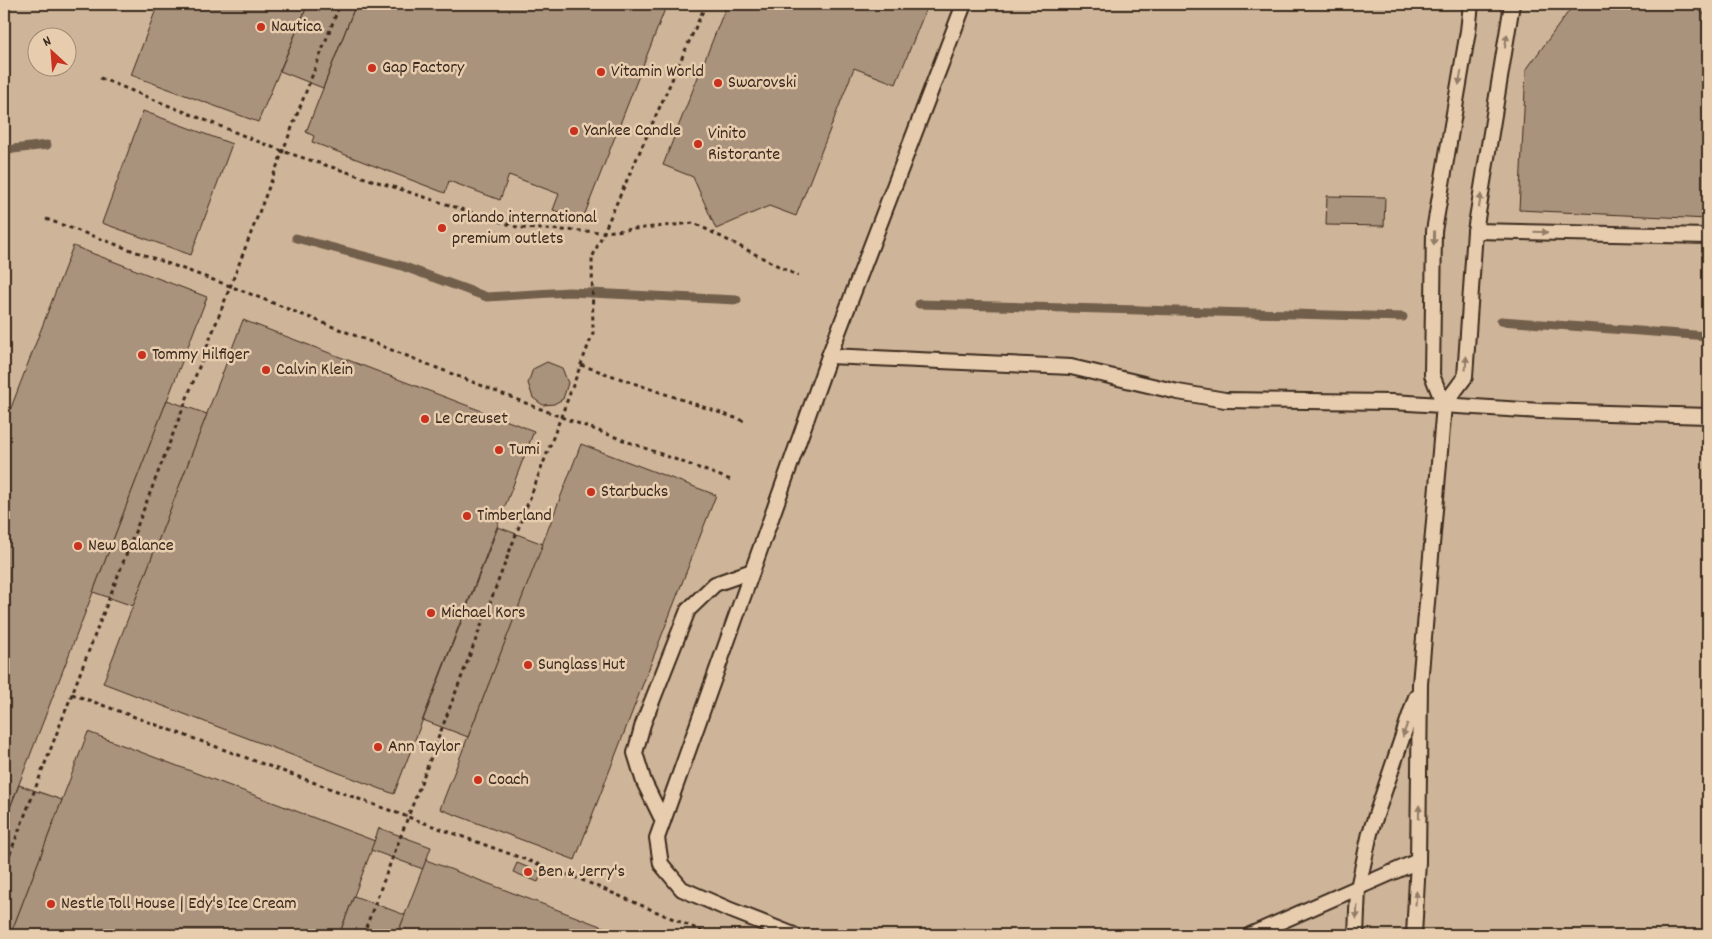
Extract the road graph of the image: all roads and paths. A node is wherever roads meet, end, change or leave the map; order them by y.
1 (340, 4) edge
2 (706, 4) edge
3 (964, 4) edge
4 (1471, 4) edge
5 (1512, 4) edge
6 (100, 78) dead end
7 (282, 151) junction
8 (46, 219) dead end
9 (1475, 231) junction
10 (604, 232) junction
11 (1708, 236) edge
12 (798, 276) dead end
13 (230, 286) junction
14 (829, 356) junction
15 (581, 365) junction
16 (1444, 405) junction
17 (1708, 416) edge
18 (561, 417) junction
19 (744, 421) dead end
20 (730, 480) dead end
21 (752, 572) junction
22 (1420, 684) junction
23 (72, 694) junction
24 (408, 817) junction
25 (663, 820) junction
26 (1418, 861) junction
27 (4, 869) edge
28 (1358, 888) junction
29 (363, 935) edge
30 (710, 935) edge
31 (794, 935) edge
32 (1250, 935) edge
33 (1356, 935) edge
34 (1414, 935) edge

1 - 7 path
2 - 10 path
3 - 14 lane
4 -> 16 lane
9 -> 5 lane
6 - 7 path
7 - 10 path
7 - 13 path
8 - 13 path
9 -> 11 lane
16 -> 9 lane
10 - 12 path
10 - 15 path
13 - 18 path
13 - 23 path
14 - 16 lane
14 - 21 lane
15 - 18 path
15 - 19 path
16 - 17 lane
16 - 22 lane
18 - 20 path
18 - 24 path
21 - 25 lane
21 - 25 lane
26 -> 22 lane
22 -> 28 lane
23 - 24 path
23 - 27 path
24 - 29 path
24 - 30 path
25 - 31 lane
26 - 28 lane
34 -> 26 lane
28 - 32 lane
28 -> 33 lane

